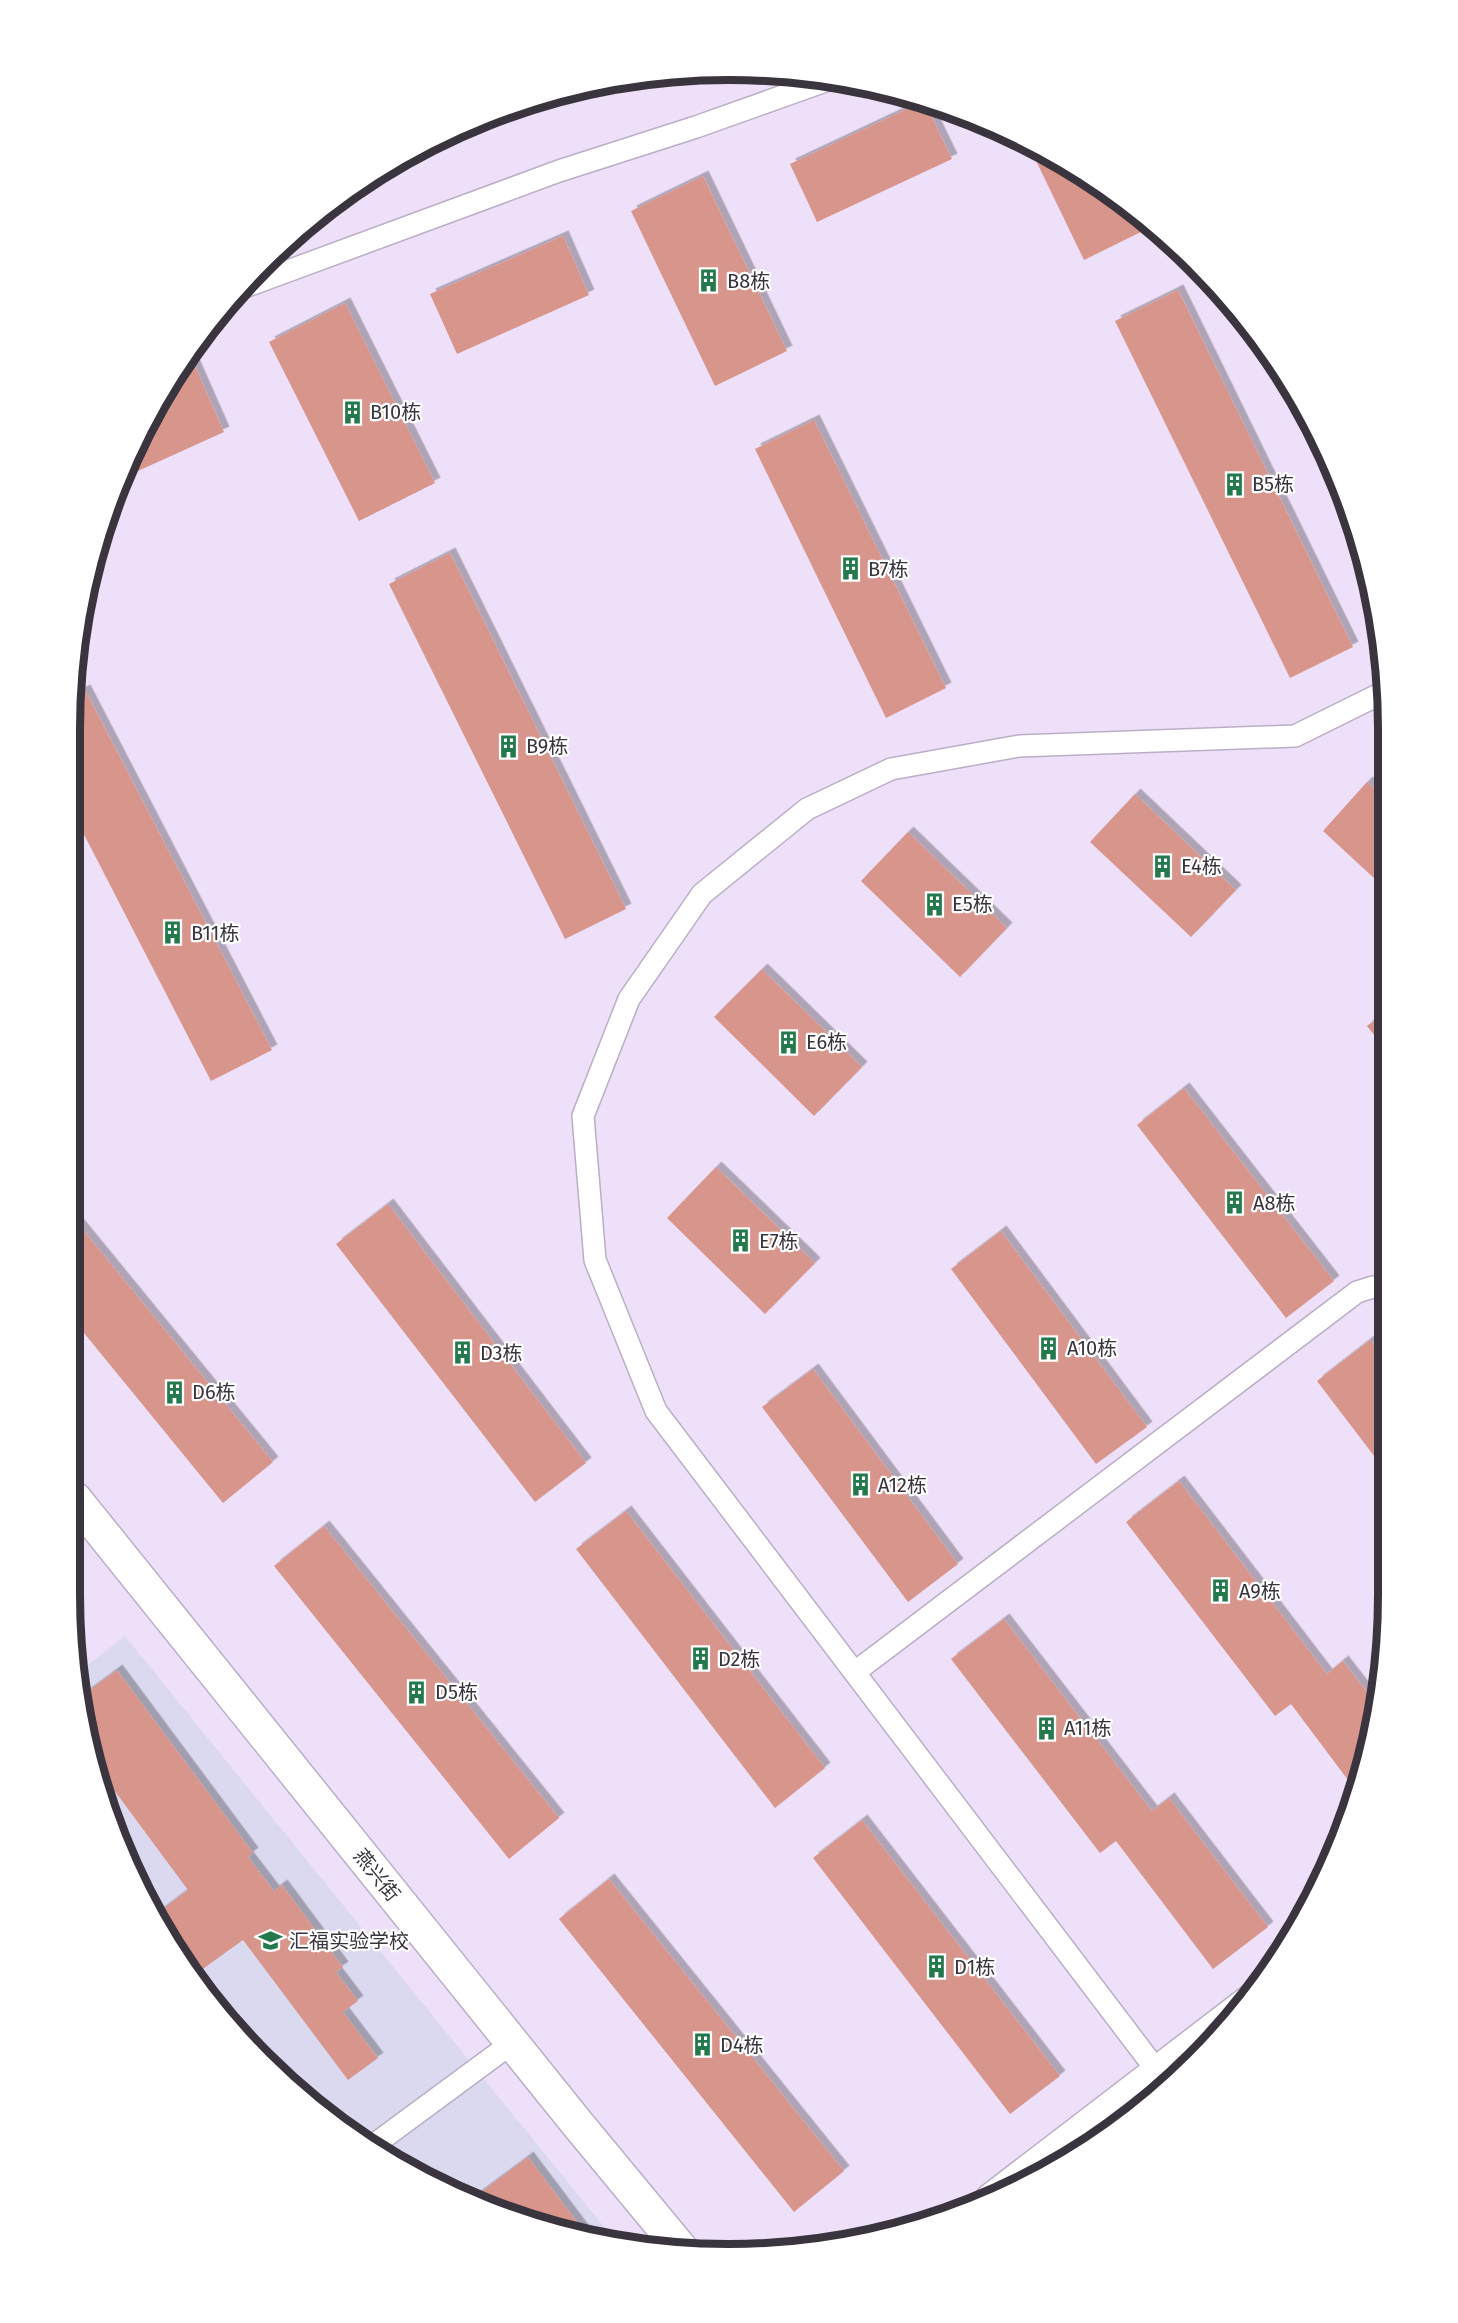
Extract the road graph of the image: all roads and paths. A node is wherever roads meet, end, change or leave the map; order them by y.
1 (814, 85) edge
2 (259, 282) edge
3 (1377, 695) edge
4 (1378, 1288) edge
5 (80, 1505) edge
6 (855, 1672) junction
7 (1223, 2015) edge
8 (512, 2043) junction
9 (1154, 2067) junction
10 (1162, 2077) edge
11 (379, 2141) edge
12 (1006, 2182) edge
13 (674, 2241) edge

1 - 2 lane
3 - 6 lane
4 - 6 lane
5 - 8 street, 燕兴街
6 - 9 lane
7 - 9 lane
8 - 11 lane
8 - 13 street, 燕兴街
9 - 10 lane
9 - 12 lane

